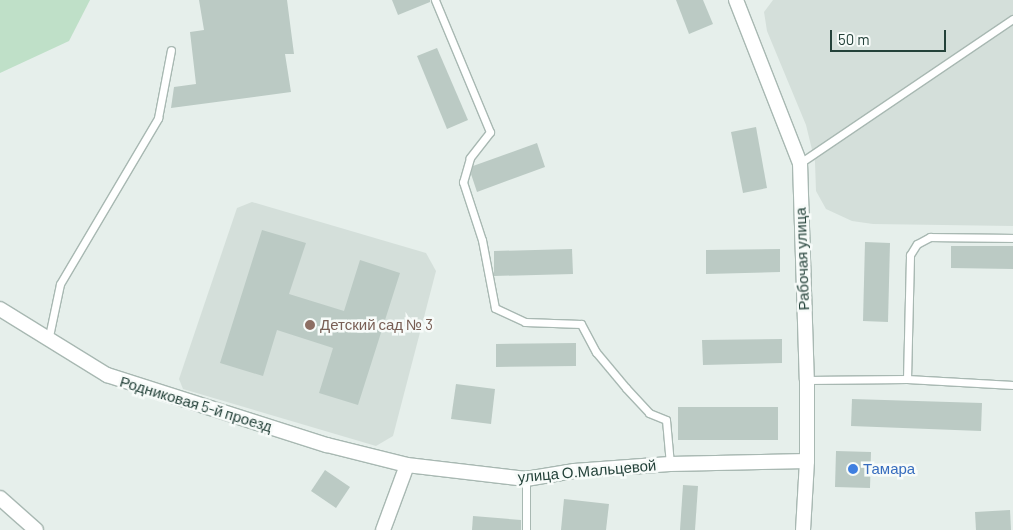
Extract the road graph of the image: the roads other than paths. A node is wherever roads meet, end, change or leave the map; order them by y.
1 (435, 0) edge
2 (736, 0) edge
3 (1013, 19) edge
4 (171, 50) dead end
5 (800, 163) junction
6 (1013, 238) edge
7 (0, 309) edge
8 (48, 341) junction
9 (907, 379) junction
10 (807, 380) junction
11 (1013, 385) edge
12 (807, 462) junction
13 (670, 464) junction
14 (407, 465) junction
15 (526, 479) junction
16 (0, 498) edge
17 (36, 530) edge
18 (383, 530) edge
19 (526, 530) edge
20 (803, 530) edge

1 - 13 lane
2 - 5 street, Рабочая улица
3 - 5 lane
4 - 8 lane
5 - 10 street, Рабочая улица
6 - 9 lane
7 - 8 street, Родниковая 5-й проезд
8 - 14 street, Родниковая 5-й проезд
9 - 10 lane
9 - 11 lane
10 - 12 street, Рабочая улица
12 - 13 street, улица О.Мальцевой
12 - 20 street, Рабочая улица
13 - 15 street, улица О.Мальцевой
14 - 15 street, улица О.Мальцевой
14 - 18 street
15 - 19 lane
16 - 17 street

